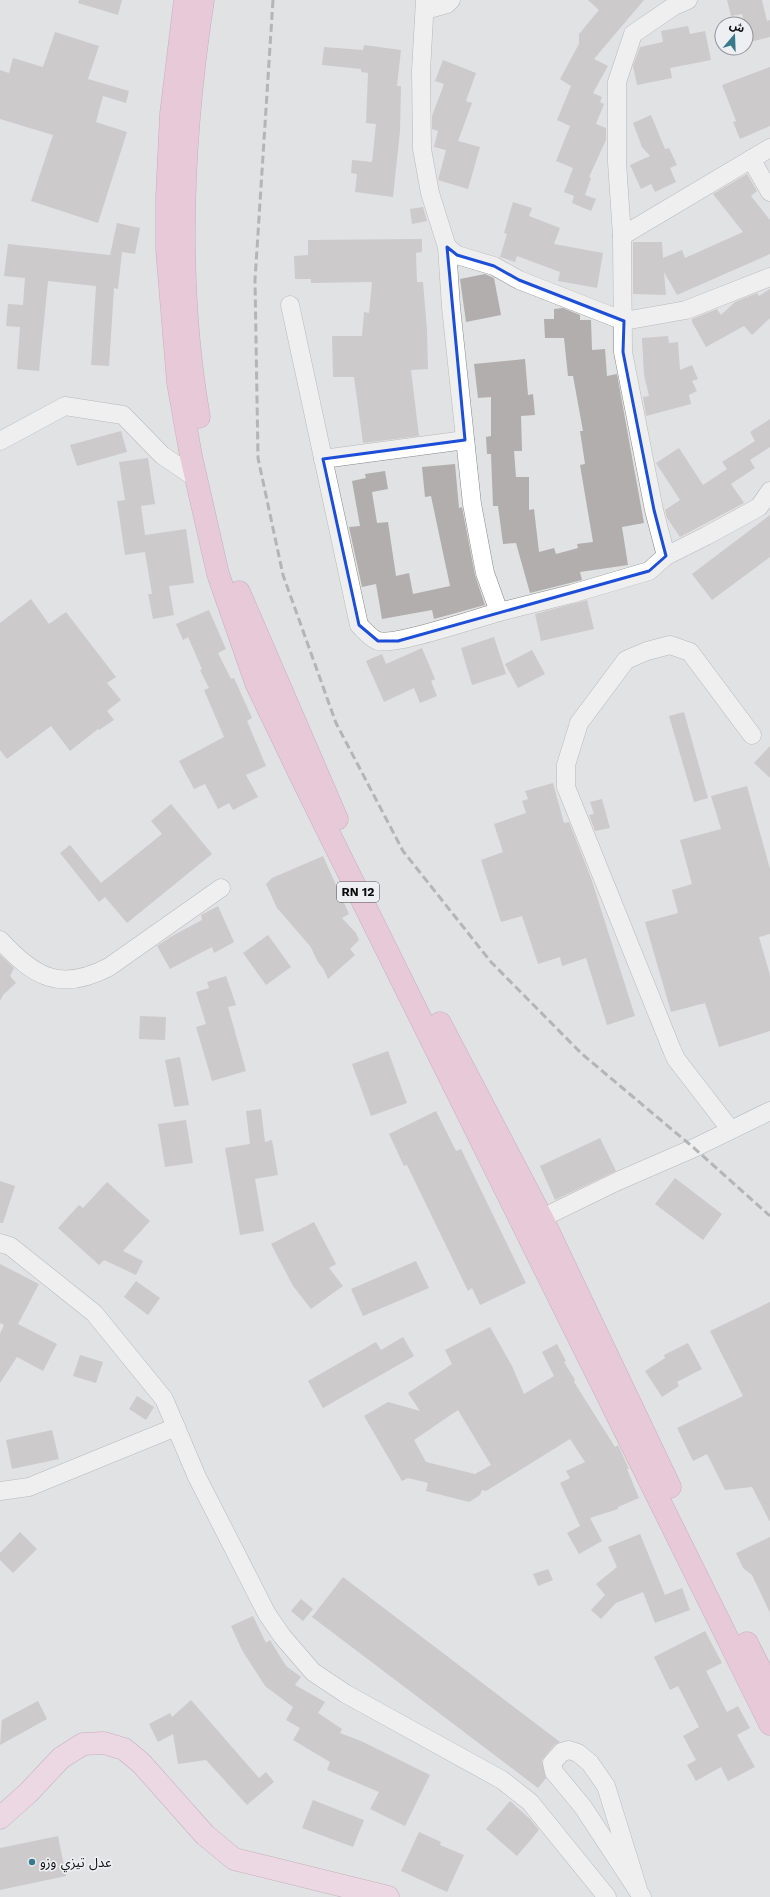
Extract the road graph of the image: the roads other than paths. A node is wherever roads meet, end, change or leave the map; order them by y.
1 (185, 0) edge
2 (203, 0) edge
3 (451, 0) edge
4 (688, 0) edge
5 (425, 5) edge
6 (770, 148) edge
7 (752, 159) junction
8 (770, 192) edge
9 (622, 236) junction
10 (447, 247) junction
11 (770, 277) edge
12 (290, 305) dead end
13 (624, 321) junction
14 (465, 440) junction
15 (0, 441) edge
16 (323, 459) junction
17 (197, 479) junction
18 (770, 491) edge
19 (666, 556) junction
20 (499, 612) junction
21 (752, 735) dead end
22 (221, 888) dead end
23 (0, 940) edge
24 (770, 1111) edge
25 (730, 1129) junction
26 (542, 1218) junction
27 (0, 1243) edge
28 (176, 1427) junction
29 (0, 1491) edge
30 (770, 1688) edge
31 (770, 1724) edge
32 (0, 1818) edge
33 (640, 1893) edge
34 (388, 1897) edge
35 (607, 1897) edge

1 - 17 highway, RN 12
2 - 26 highway, RN 12
3 - 5 street
4 - 9 street
5 - 10 street
6 - 7 street
7 - 8 street
7 - 9 street
9 - 13 street
10 - 13 street
10 - 14 street
11 - 13 street
12 - 16 street
13 - 19 street
14 - 16 street
14 - 20 street
15 - 17 street
16 - 20 street
17 - 31 highway, RN 12
18 - 19 street
19 - 20 street
21 - 25 street
22 - 23 street
24 - 25 street
25 - 26 street
26 - 30 highway, RN 12
27 - 28 street
28 - 29 street
28 - 35 street
32 - 34 main road
33 - 33 street

